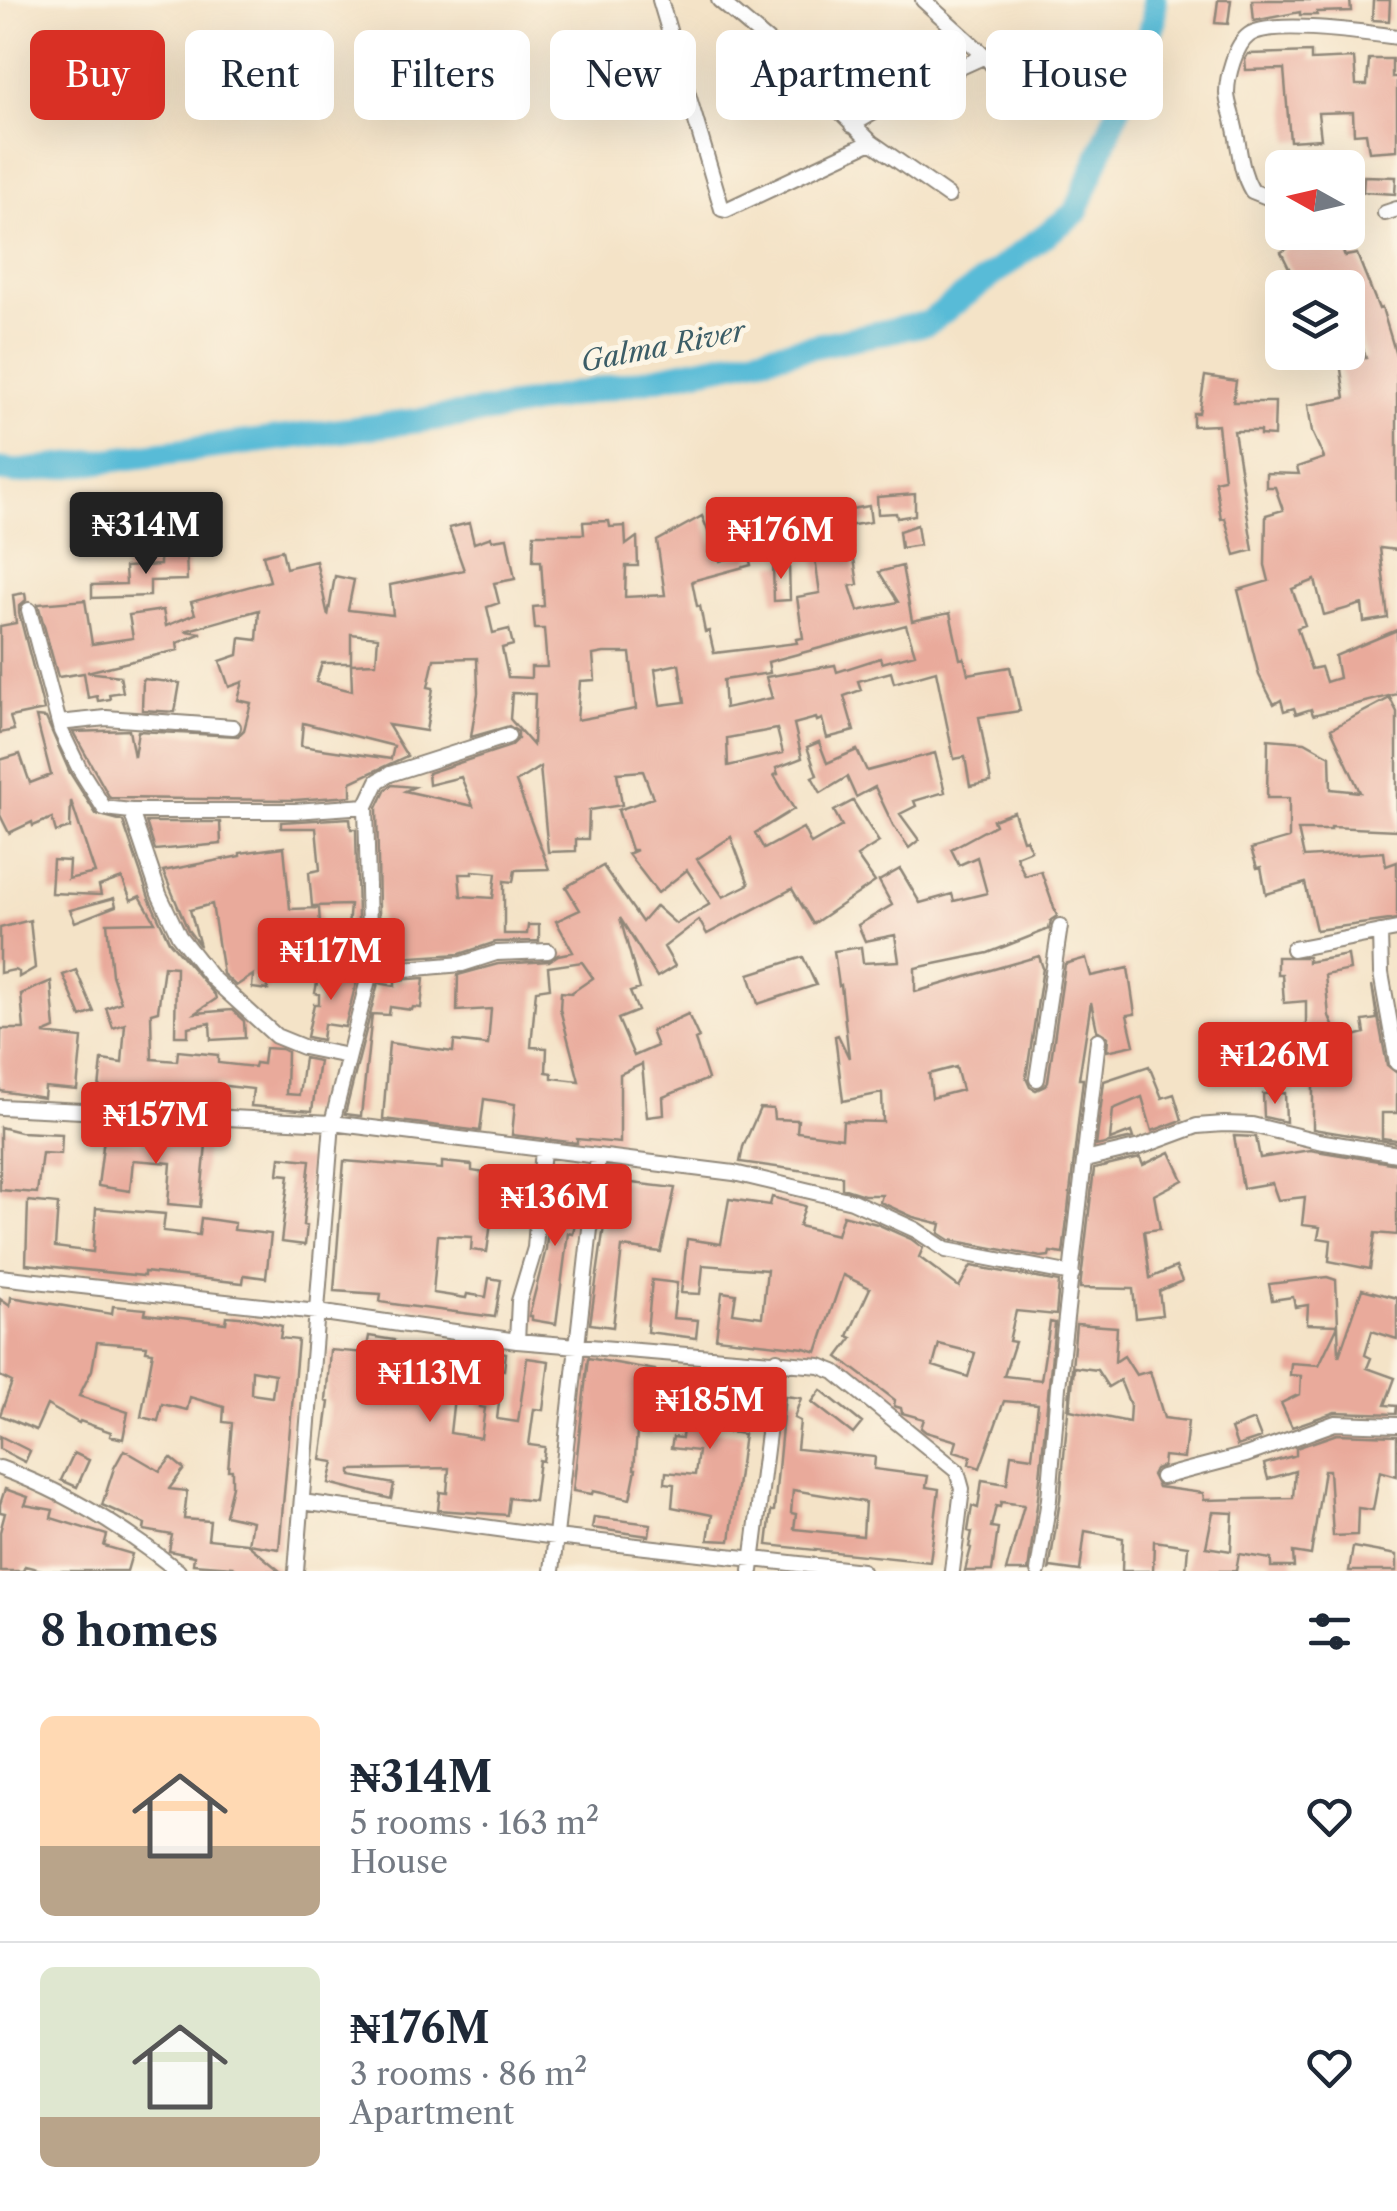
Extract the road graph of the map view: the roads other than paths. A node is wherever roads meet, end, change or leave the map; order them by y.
1 (660, 0) edge
2 (719, 0) edge
3 (923, 0) edge
4 (1397, 37) edge
5 (985, 56) joint
6 (852, 125) junction
7 (870, 142) junction
8 (948, 196) dead end
9 (1265, 196) edge
10 (29, 610) dead end
11 (59, 722) junction
12 (233, 727) dead end
13 (508, 736) dead end
14 (366, 806) junction
15 (131, 811) junction
16 (1060, 926) dead end
17 (1397, 929) edge
18 (1380, 932) junction
19 (548, 950) dead end
20 (1293, 950) dead end
21 (370, 972) junction
22 (1098, 1040) dead end
23 (348, 1056) junction
24 (1397, 1063) edge
25 (1038, 1078) dead end
26 (0, 1107) edge
27 (332, 1123) junction
28 (543, 1149) junction
29 (1397, 1154) edge
30 (598, 1157) junction
31 (1084, 1160) junction
32 (1072, 1274) junction
33 (0, 1277) edge
34 (317, 1312) junction
35 (517, 1341) junction
36 (576, 1346) junction
37 (776, 1360) junction
38 (1397, 1425) edge
39 (0, 1468) edge
40 (1162, 1477) dead end
41 (302, 1502) junction
42 (556, 1537) junction
43 (752, 1564) edge
44 (178, 1571) edge
45 (296, 1571) edge
46 (552, 1571) edge
47 (862, 1571) edge
48 (952, 1571) edge
49 (1038, 1571) edge

1 - 7 street
2 - 6 street
3 - 5 street
4 - 9 street
5 - 6 street
6 - 7 street
7 - 8 street
10 - 11 street
11 - 12 street
11 - 15 street
13 - 14 street
14 - 15 street
14 - 21 street
15 - 23 street
16 - 25 street
17 - 18 street
18 - 20 street
18 - 24 street
19 - 21 street
21 - 23 street
22 - 31 street
23 - 27 street
26 - 27 street
27 - 28 street
27 - 34 street
28 - 30 street
28 - 35 street
29 - 31 street
30 - 32 street
30 - 36 street
31 - 32 street
32 - 49 street
33 - 34 street
34 - 35 street
34 - 41 street
35 - 36 street
36 - 37 street
36 - 42 street
37 - 43 street
37 - 48 street
38 - 40 street
39 - 44 street
41 - 42 street
41 - 45 street
42 - 43 street
42 - 46 street
43 - 47 street

